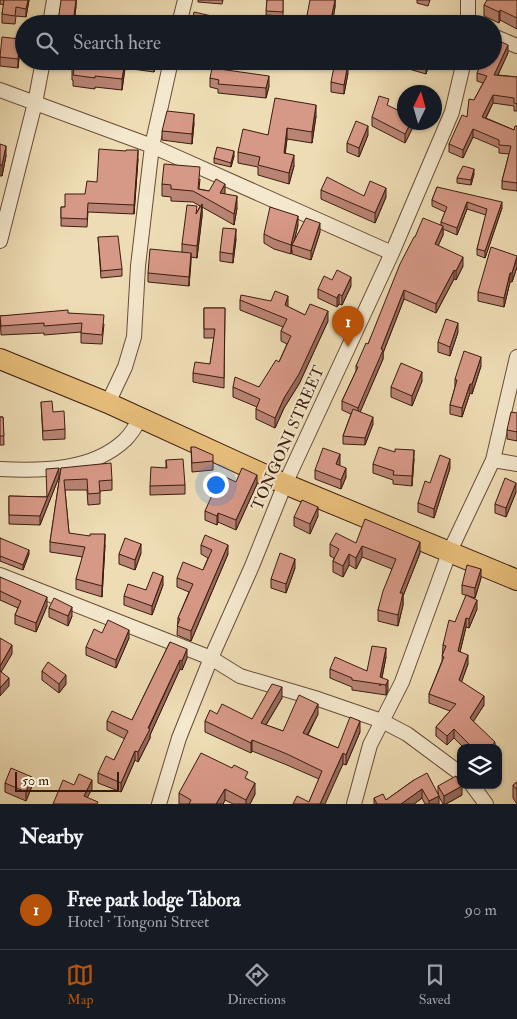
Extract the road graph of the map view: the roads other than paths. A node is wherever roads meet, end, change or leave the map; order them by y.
1 (54, 0) edge
2 (185, 0) edge
3 (468, 0) edge
4 (52, 15) edge
5 (181, 15) edge
6 (468, 15) edge
7 (502, 40) edge
8 (517, 46) edge
9 (41, 70) edge
10 (169, 70) edge
11 (462, 70) edge
12 (0, 90) edge
13 (35, 103) junction
14 (152, 146) junction
15 (0, 241) edge
16 (392, 253) junction
17 (517, 356) edge
18 (0, 359) edge
19 (108, 403) junction
20 (140, 418) junction
21 (493, 460) junction
22 (517, 464) edge
23 (0, 469) edge
24 (285, 484) junction
25 (449, 553) junction
26 (0, 574) edge
27 (517, 580) edge
28 (211, 658) junction
29 (382, 721) junction
30 (457, 771) edge
31 (475, 789) edge
32 (159, 804) edge
33 (354, 804) edge
34 (486, 804) edge

1 - 4 street
2 - 5 street
3 - 6 street
7 - 8 street
9 - 13 street
10 - 14 street
11 - 16 street, TONGONI STREET
12 - 13 street
13 - 14 street
13 - 15 street
14 - 16 street
14 - 19 street
16 - 24 street, TONGONI STREET
17 - 21 street
18 - 19 highway
19 - 20 highway
20 - 23 street
20 - 24 highway
21 - 22 street
21 - 25 street
24 - 25 highway
24 - 28 street, TONGONI STREET
25 - 27 highway
25 - 29 street
26 - 28 street
28 - 29 street
28 - 32 street, TONGONI STREET
29 - 30 street
29 - 33 street
31 - 34 street

